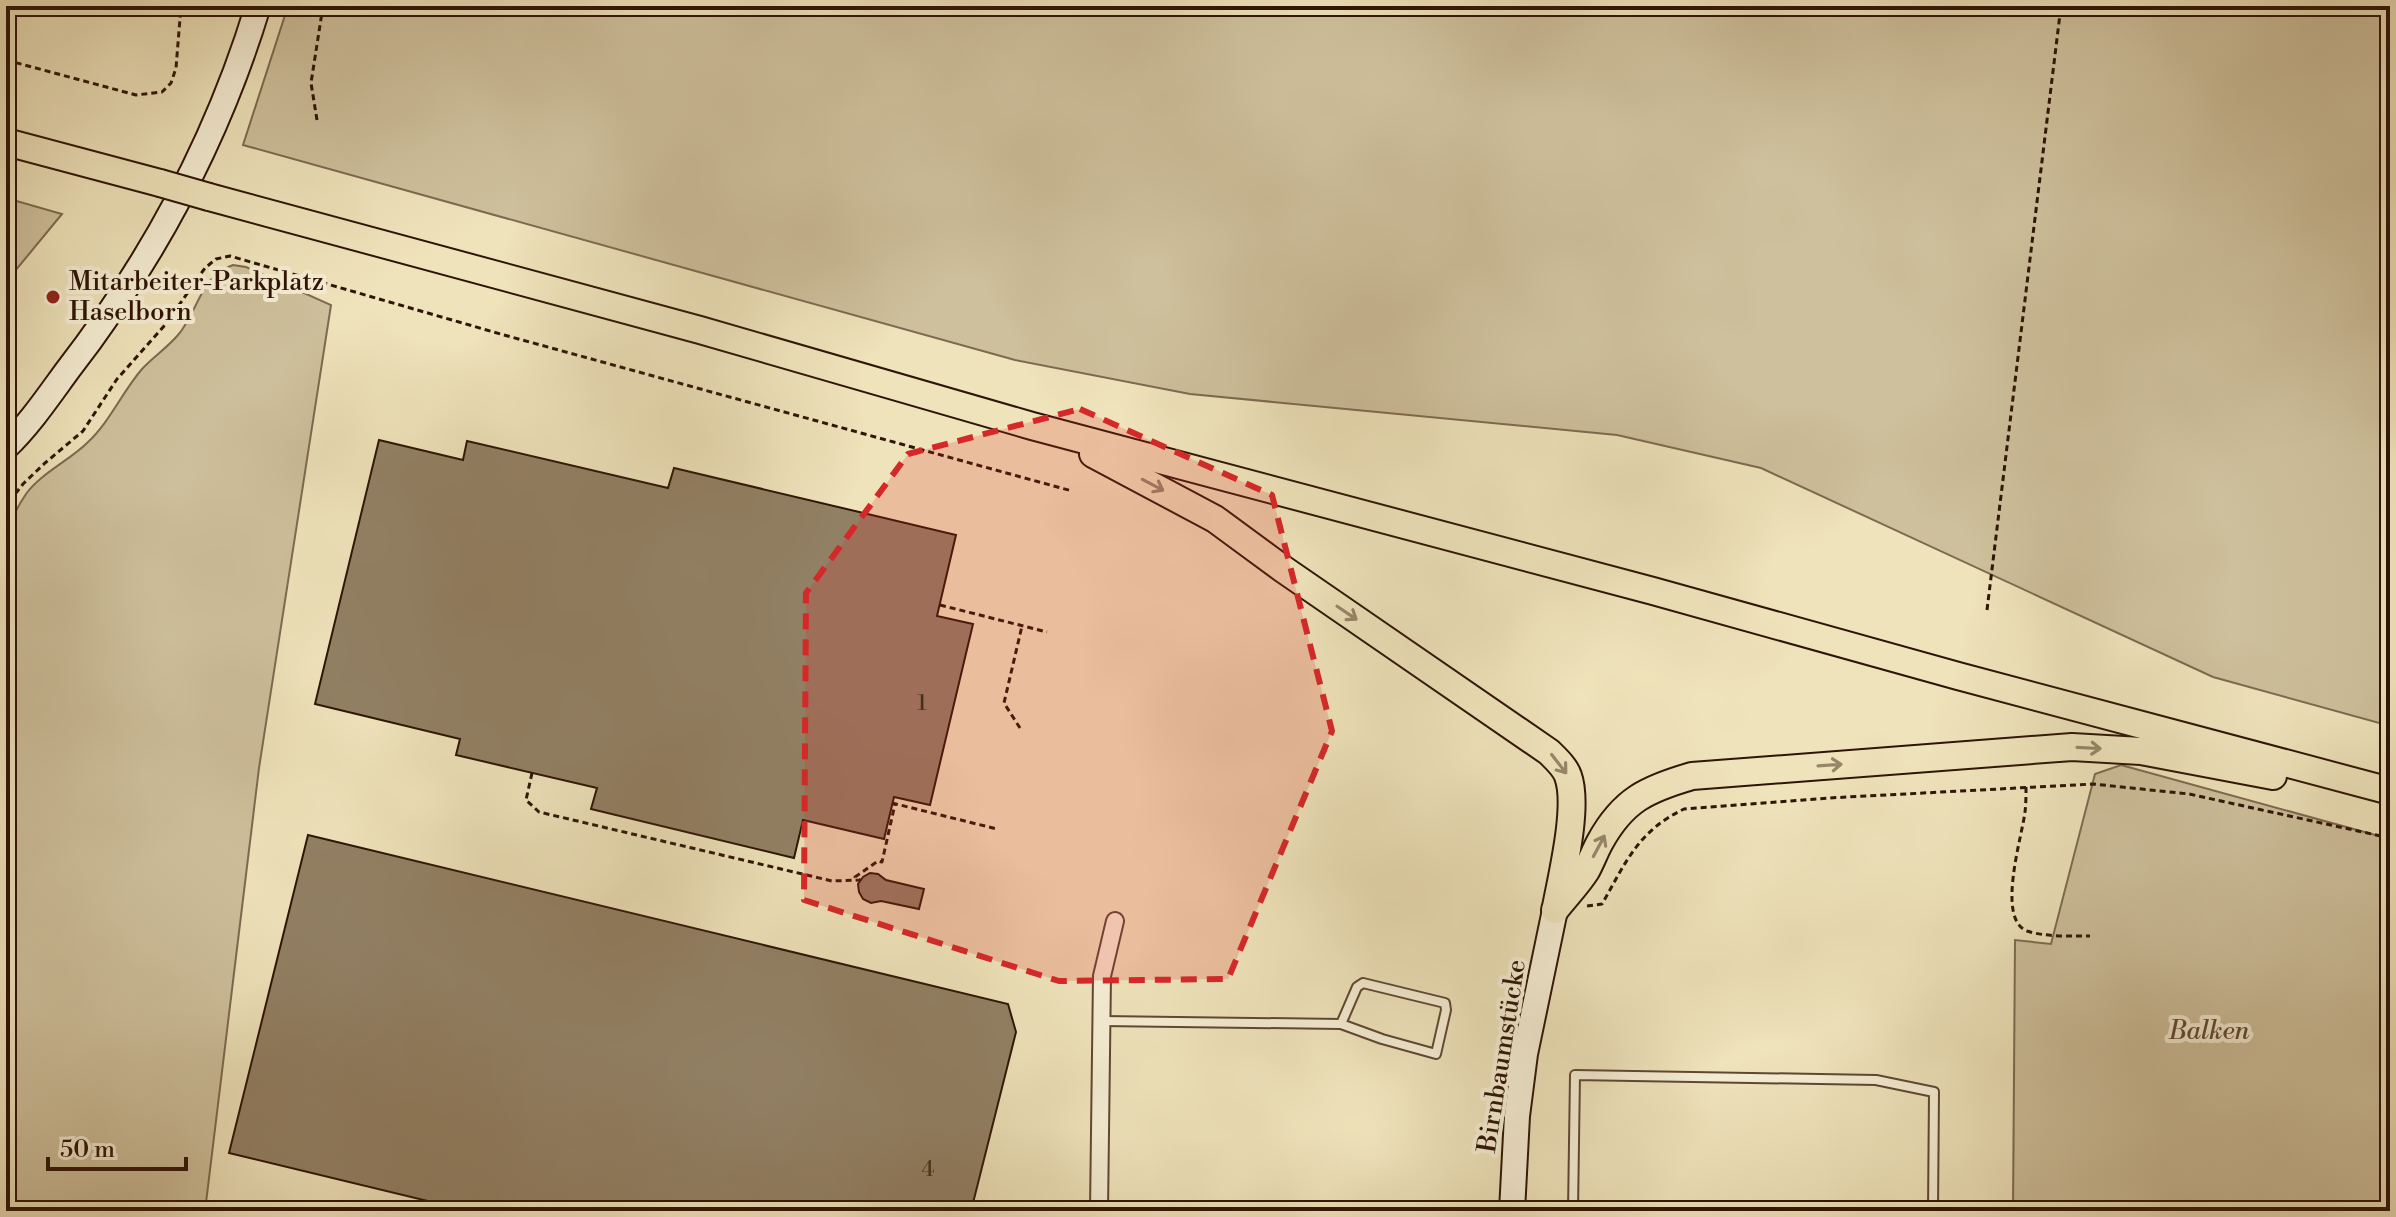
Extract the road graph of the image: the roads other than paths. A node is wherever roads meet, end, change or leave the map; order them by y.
1 (258, 6) edge
2 (6, 142) edge
3 (1032, 426) junction
4 (6, 447) edge
5 (2390, 791) edge
6 (2390, 798) edge
7 (1555, 910) junction
8 (1115, 921) dead end
9 (1102, 1021) junction
10 (1341, 1024) junction
11 (1099, 1211) edge
12 (1512, 1211) edge
13 (1573, 1211) edge
14 (1933, 1211) edge

1 - 4 street
2 - 3 main road, bridge
3 - 5 main road
3 -> 7 main road
7 -> 6 main road
7 - 12 street, Birnbaumstücke
8 - 9 street
9 - 10 lane
9 - 11 street
10 - 10 lane
13 - 14 lane

